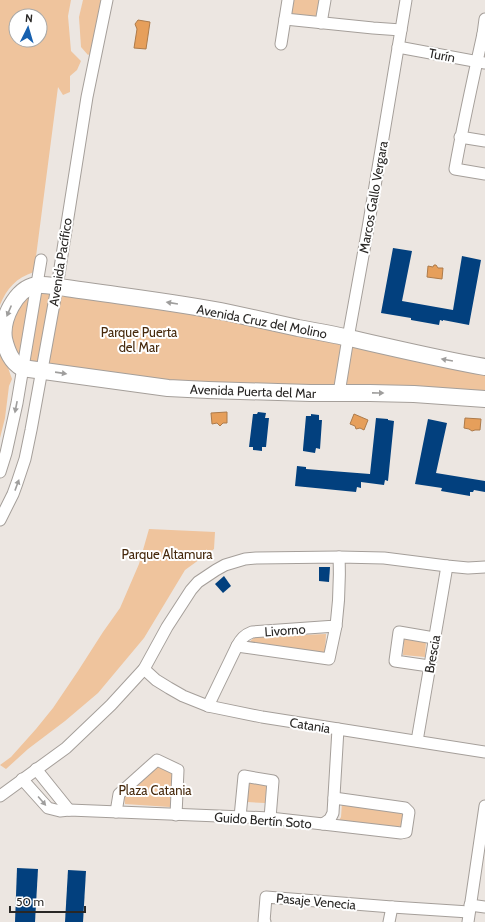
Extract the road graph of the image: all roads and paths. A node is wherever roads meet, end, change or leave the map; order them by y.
1 (107, 0) edge
2 (288, 0) edge
3 (325, 0) edge
4 (406, 0) edge
5 (285, 19) junction
6 (485, 19) edge
7 (321, 23) junction
8 (401, 30) junction
9 (484, 33) edge
10 (281, 44) dead end
11 (398, 47) junction
12 (481, 62) edge
13 (460, 137) junction
14 (485, 141) edge
15 (485, 174) edge
16 (41, 260) dead end
17 (36, 285) junction
18 (57, 287) junction
19 (348, 338) junction
20 (485, 367) edge
21 (22, 368) junction
22 (41, 371) junction
23 (339, 393) junction
24 (485, 399) edge
25 (0, 472) edge
26 (0, 520) edge
27 (338, 557) junction
28 (447, 566) junction
29 (468, 568) junction
30 (485, 568) edge
31 (485, 575) edge
32 (336, 626) junction
33 (434, 638) junction
34 (237, 646) junction
35 (430, 666) junction
36 (144, 669) junction
37 (208, 706) junction
38 (338, 729) junction
39 (416, 741) junction
40 (485, 752) edge
41 (36, 769) junction
42 (22, 779) junction
43 (0, 796) edge
44 (334, 798) junction
45 (485, 806) edge
46 (69, 810) junction
47 (116, 812) junction
48 (176, 815) junction
49 (240, 817) junction
50 (270, 818) junction
51 (323, 824) junction
52 (485, 907) edge
53 (392, 908) junction
54 (469, 913) edge
55 (265, 922) edge
56 (389, 922) edge

1 - 18 street, Avenida Pacífico
2 - 5 street
3 - 7 street
4 - 8 street, Marcos Gallo Vergara
5 - 7 street
5 - 10 street
6 - 9 street
7 - 8 street
8 - 11 street, Marcos Gallo Vergara
9 - 12 street
11 - 12 street, Turín
11 - 19 street, Marcos Gallo Vergara
12 - 13 street
13 - 14 street
13 - 15 street
16 - 17 street, Avenida Pacífico
17 - 18 street, Avenida Cruz del Molino
17 - 21 street, Avenida Pacífico
17 -> 21 street, Avenida Pacífico
19 -> 18 street, Avenida Cruz del Molino
18 - 22 street, Avenida Pacífico
20 -> 19 street, Avenida Cruz del Molino
19 - 23 street, Marcos Gallo Vergara
21 - 22 street, Avenida Puerta del Mar
21 -> 25 street, Avenida Pacífico
22 -> 23 street, Avenida Puerta del Mar
26 -> 22 street, Avenida Pacífico
23 -> 24 street, Avenida Puerta del Mar
27 - 28 street
27 - 32 street
27 - 36 street
28 - 29 street
28 - 33 street, Brescia
29 - 30 street
29 - 31 street
32 - 34 street, Livorno
32 - 34 street
33 - 35 street, Brescia
33 - 35 street
34 - 37 street, Livorno
35 - 39 street, Brescia
36 - 37 street, Catania
36 - 41 street
37 - 38 street, Catania
38 - 39 street, Catania
38 - 44 street, Guido Bertín Soto
39 - 40 street, Catania
41 - 42 street
41 - 46 street
42 - 43 street
42 -> 46 street, Guido Bertín Soto
44 - 51 street, Guido Bertín Soto
44 - 51 street
45 - 54 street
46 - 47 street, Guido Bertín Soto
47 - 48 street, Guido Bertín Soto
47 - 48 street
48 - 49 street, Guido Bertín Soto
49 - 50 street, Guido Bertín Soto
49 - 50 street
50 - 51 street, Guido Bertín Soto
52 - 54 street, Pasaje Venecia
53 - 54 street, Pasaje Venecia
53 - 55 street, Pasaje Venecia
53 - 56 street

